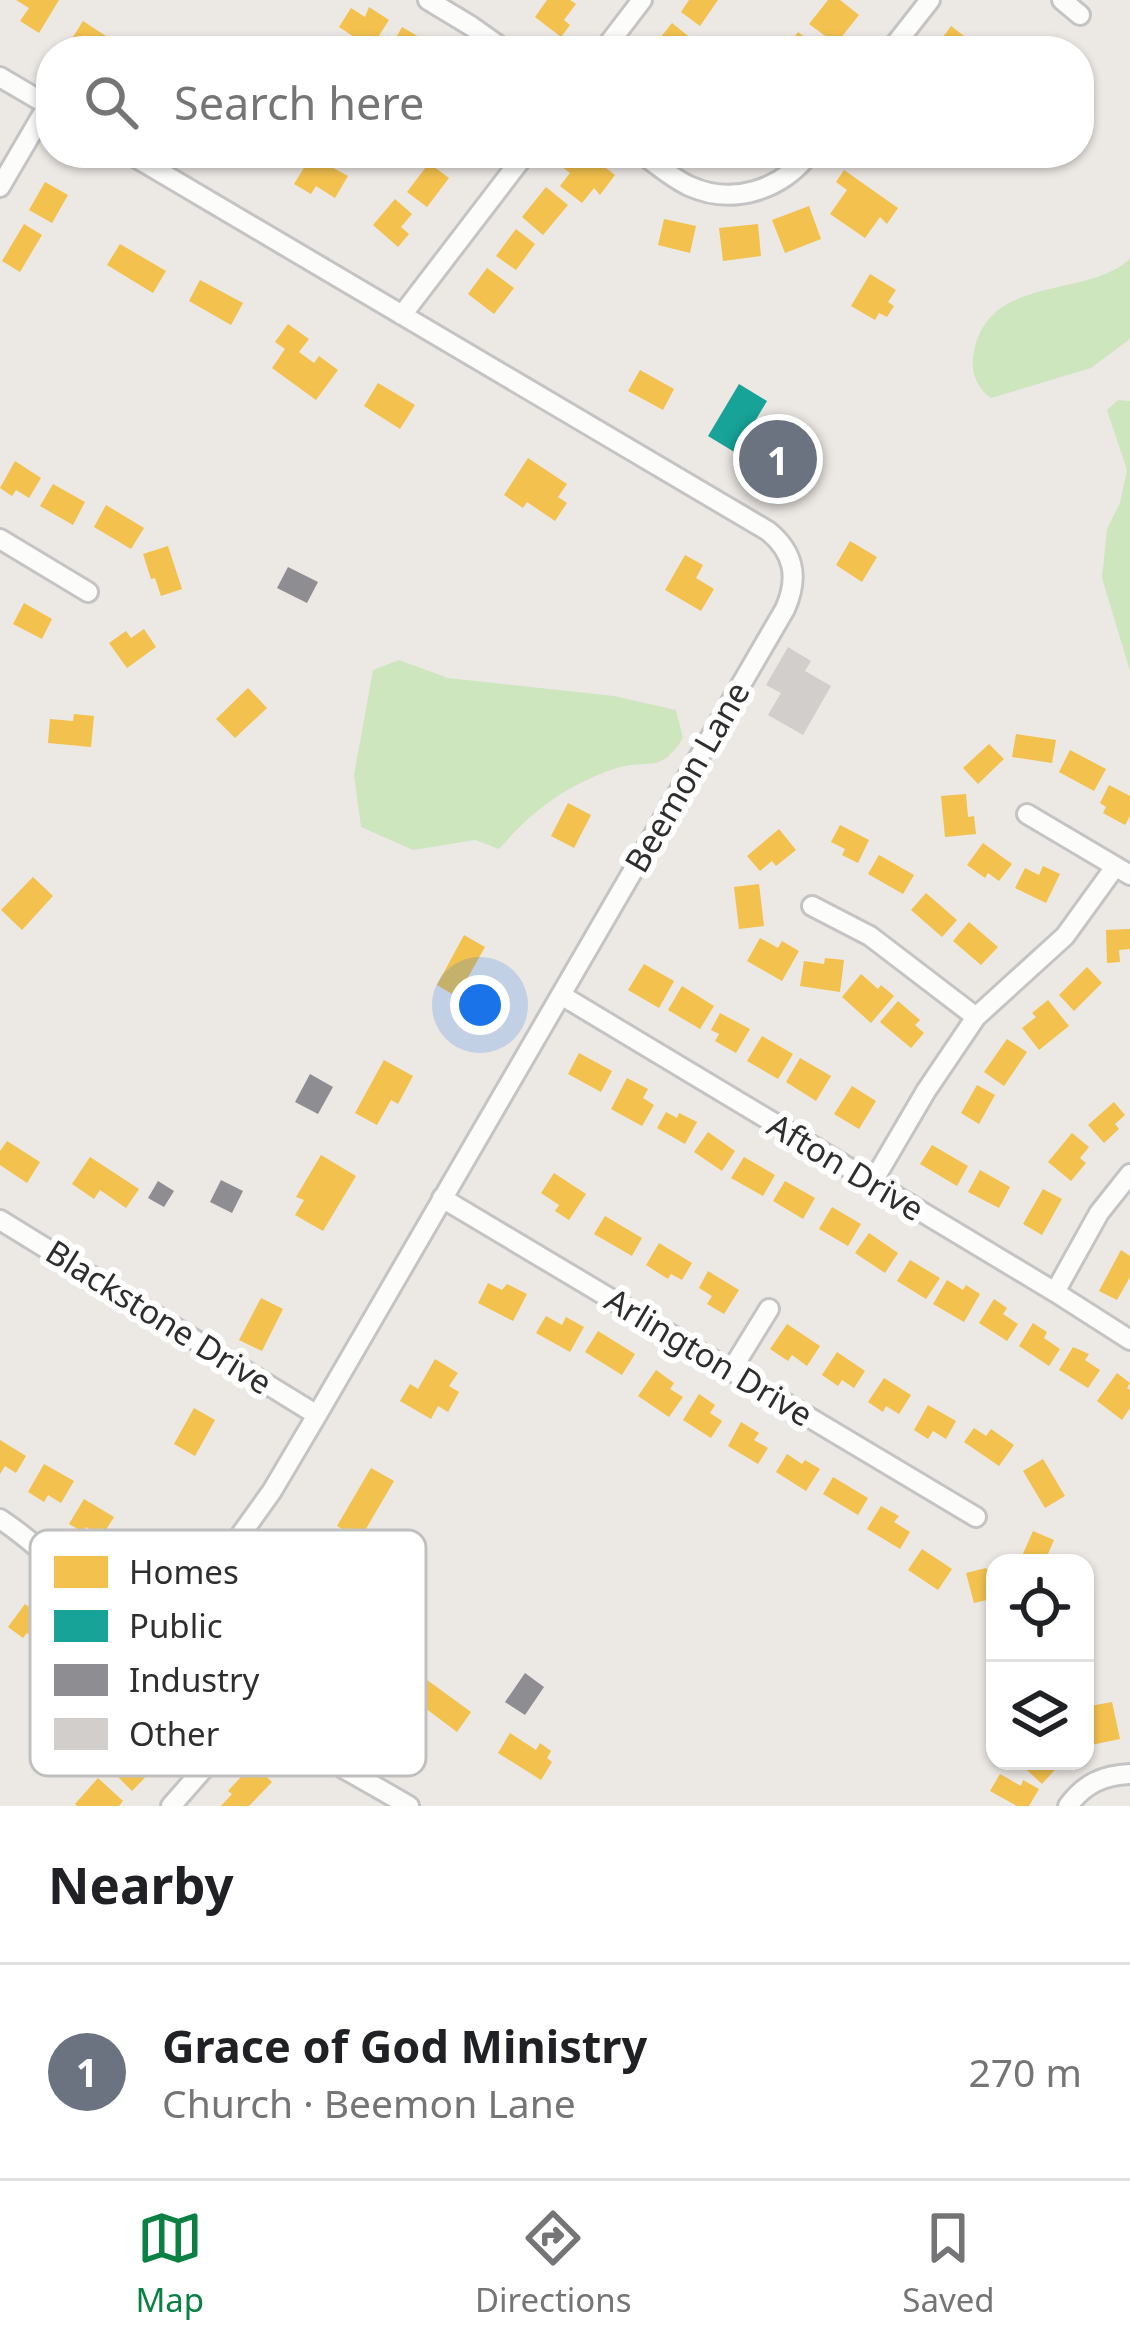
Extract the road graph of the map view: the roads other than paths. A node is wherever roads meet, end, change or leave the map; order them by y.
1 (428, 0) edge
2 (642, 0) edge
3 (930, 0) edge
4 (1062, 0) edge
5 (1080, 15) dead end
6 (486, 36) edge
7 (614, 36) edge
8 (902, 36) edge
9 (0, 77) edge
10 (36, 98) edge
11 (36, 127) edge
12 (153, 168) edge
13 (515, 168) edge
14 (661, 168) edge
15 (795, 168) edge
16 (0, 187) edge
17 (402, 315) junction
18 (0, 538) edge
19 (88, 592) dead end
20 (1028, 814) dead end
21 (1122, 871) edge
22 (812, 906) dead end
23 (561, 995) junction
24 (976, 1017) junction
25 (1130, 1174) edge
26 (872, 1183) junction
27 (442, 1198) junction
28 (0, 1220) edge
29 (1055, 1292) junction
30 (769, 1309) dead end
31 (1130, 1340) edge
32 (732, 1370) junction
33 (317, 1415) junction
34 (976, 1517) dead end
35 (0, 1519) edge
36 (244, 1530) edge
37 (30, 1542) edge
38 (1130, 1774) edge
39 (197, 1776) edge
40 (357, 1776) edge
41 (171, 1806) edge
42 (409, 1806) edge
43 (1068, 1806) edge

1 - 6 street
2 - 7 street
3 - 8 street
4 - 5 street
9 - 10 street
11 - 16 street
12 - 17 street, Beemon Lane
13 - 17 street
14 - 15 street
17 - 23 street, Beemon Lane
18 - 19 street
20 - 21 street
21 - 24 street
22 - 24 street
23 - 26 street, Afton Drive
23 - 27 street, Beemon Lane
24 - 26 street
25 - 29 street
26 - 29 street, Afton Drive
27 - 32 street, Arlington Drive
27 - 33 street, Beemon Lane
28 - 33 street, Blackstone Drive
29 - 31 street, Afton Drive
30 - 32 street
32 - 34 street, Arlington Drive
33 - 36 street, Beemon Lane
35 - 37 street
38 - 43 street
39 - 41 street
40 - 42 street

